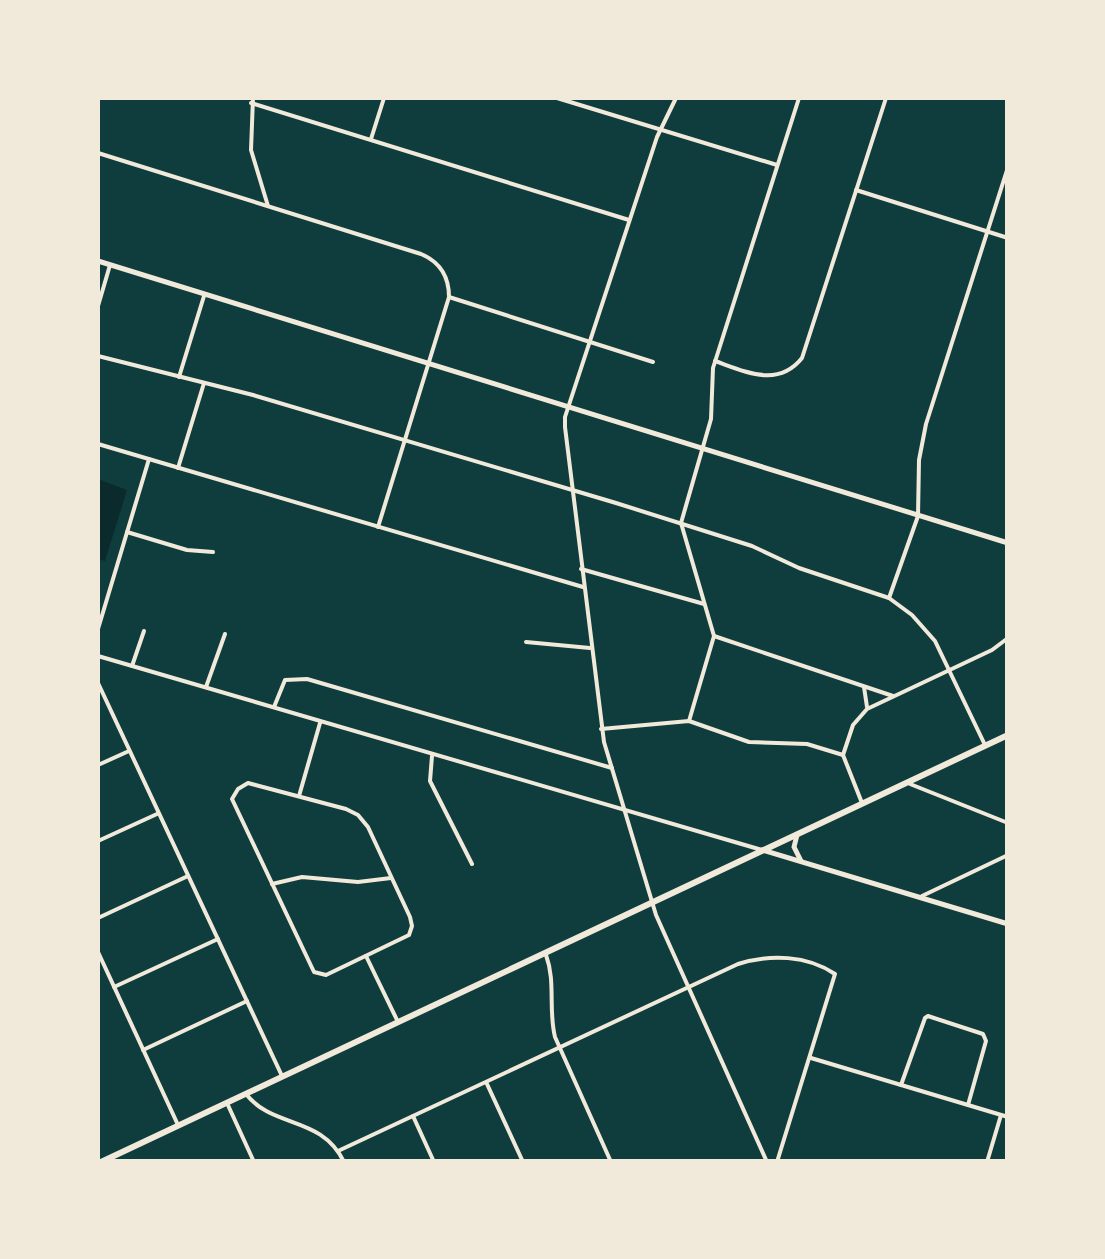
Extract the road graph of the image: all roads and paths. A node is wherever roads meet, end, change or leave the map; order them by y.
1 (384, 98) edge
2 (557, 98) edge
3 (676, 98) edge
4 (799, 98) edge
5 (886, 98) edge
6 (252, 100) edge
7 (660, 130) junction
8 (371, 139) junction
9 (98, 153) edge
10 (778, 165) junction
11 (1008, 166) edge
12 (856, 190) junction
13 (268, 206) junction
14 (630, 220) junction
15 (987, 232) junction
16 (1008, 238) edge
17 (98, 261) edge
18 (110, 265) junction
19 (205, 294) junction
20 (448, 298) junction
21 (98, 306) edge
22 (590, 342) junction
23 (98, 356) edge
24 (715, 361) junction
25 (653, 362) dead end
26 (427, 364) junction
27 (179, 378) junction
28 (204, 383) junction
29 (568, 408) junction
30 (404, 440) junction
31 (98, 444) edge
32 (704, 449) junction
33 (149, 459) junction
34 (178, 468) junction
35 (572, 490) junction
36 (918, 516) junction
37 (681, 523) junction
38 (378, 527) junction
39 (127, 532) junction
40 (1008, 543) edge
41 (214, 552) dead end
42 (581, 569) junction
43 (583, 587) junction
44 (889, 598) junction
45 (704, 604) junction
46 (98, 629) edge
47 (144, 631) dead end
48 (225, 634) dead end
49 (714, 636) junction
50 (1008, 638) edge
51 (526, 642) dead end
52 (590, 648) junction
53 (98, 656) edge
54 (132, 666) junction
55 (948, 670) junction
56 (98, 686) edge
57 (206, 687) junction
58 (864, 687) junction
59 (893, 696) junction
60 (274, 707) junction
61 (867, 709) junction
62 (689, 721) junction
63 (320, 722) junction
64 (601, 730) junction
65 (1008, 734) edge
66 (986, 745) junction
67 (129, 751) junction
68 (843, 755) junction
69 (432, 756) junction
70 (98, 765) edge
71 (612, 768) junction
72 (906, 782) junction
73 (299, 796) junction
74 (862, 803) junction
75 (625, 811) junction
76 (159, 814) junction
77 (1008, 824) edge
78 (798, 834) junction
79 (98, 841) edge
80 (762, 850) junction
81 (1008, 854) edge
82 (804, 863) junction
83 (472, 864) dead end
84 (188, 876) junction
85 (391, 878) junction
86 (272, 884) junction
87 (919, 898) junction
88 (653, 902) junction
89 (98, 918) edge
90 (1008, 924) edge
91 (218, 939) junction
92 (98, 952) edge
93 (545, 953) junction
94 (366, 956) junction
95 (114, 987) junction
96 (688, 987) junction
97 (247, 1001) junction
98 (398, 1022) junction
99 (559, 1048) junction
100 (143, 1050) junction
101 (810, 1058) junction
102 (282, 1076) junction
103 (486, 1082) junction
104 (901, 1085) junction
105 (246, 1094) junction
106 (227, 1102) junction
107 (968, 1105) junction
108 (1000, 1115) junction
109 (413, 1116) junction
110 (1008, 1117) edge
111 (178, 1125) junction
112 (338, 1151) junction
113 (102, 1162) edge
114 (254, 1162) edge
115 (344, 1162) edge
116 (434, 1162) edge
117 (523, 1162) edge
118 (611, 1162) edge
119 (767, 1162) edge
120 (777, 1162) edge
121 (987, 1162) edge

1 - 8 street
2 - 7 street
3 - 7 street
4 - 10 street
5 - 12 street
6 - 8 street
6 - 13 street
7 - 10 street
7 - 14 street
8 - 14 street
9 - 13 street
10 - 24 street
11 - 15 street
12 - 15 street
12 - 24 street
13 - 20 street
14 - 22 street
15 - 16 street
15 - 36 street
17 - 18 street
18 - 19 street
18 - 21 street
19 - 26 street
19 - 27 street
20 - 22 street
20 - 26 street
22 - 25 street
22 - 29 street
23 - 27 street
24 - 32 street
26 - 29 street
26 - 30 street
27 - 28 street
28 - 30 street
28 - 34 street
29 - 32 street
29 - 35 street
30 - 35 street
30 - 38 street
31 - 33 street
32 - 36 street
32 - 37 street
33 - 34 street
33 - 39 street
34 - 38 street
35 - 37 street
35 - 42 street
36 - 40 street
36 - 44 street
37 - 44 street
37 - 45 street
38 - 43 street
39 - 41 street
39 - 46 street
42 - 43 street
42 - 45 street
43 - 52 street
44 - 55 street
45 - 49 street
47 - 54 street
48 - 57 street
49 - 58 street
49 - 62 street
50 - 55 street
51 - 52 street
52 - 64 street
53 - 54 street
54 - 57 street
55 - 59 street
55 - 66 street
56 - 67 street
57 - 60 street
58 - 59 street
58 - 61 street
59 - 61 street
60 - 63 street
60 - 71 street
61 - 68 street
62 - 64 street
62 - 68 street
63 - 69 street
63 - 73 street
64 - 71 street
65 - 66 main road
66 - 72 main road
67 - 70 street
67 - 76 street
68 - 74 street
69 - 75 street
69 - 83 street
71 - 75 street
72 - 74 main road
72 - 77 street
73 - 85 street
73 - 86 street
74 - 78 main road
75 - 80 street
75 - 88 street
76 - 79 street
76 - 84 street
78 - 80 main road
78 - 82 street
80 - 82 street
80 - 88 main road
81 - 87 street
82 - 87 street
84 - 89 street
84 - 91 street
85 - 86 street
85 - 94 street
86 - 94 street
87 - 90 street
88 - 93 main road
88 - 96 street
91 - 95 street
91 - 97 street
92 - 95 street
93 - 98 main road
93 - 99 street
94 - 98 street
95 - 100 street
96 - 99 street
96 - 101 street
96 - 119 street
97 - 100 street
97 - 102 street
98 - 102 main road
99 - 103 street
99 - 118 street
100 - 111 street
101 - 104 street
101 - 120 street
102 - 105 main road
103 - 109 street
103 - 117 street
104 - 107 street
104 - 107 street
105 - 106 main road
105 - 112 street
106 - 111 main road
106 - 114 street
107 - 108 street
108 - 110 street
108 - 121 street
109 - 112 street
109 - 116 street
111 - 113 main road
112 - 115 street

